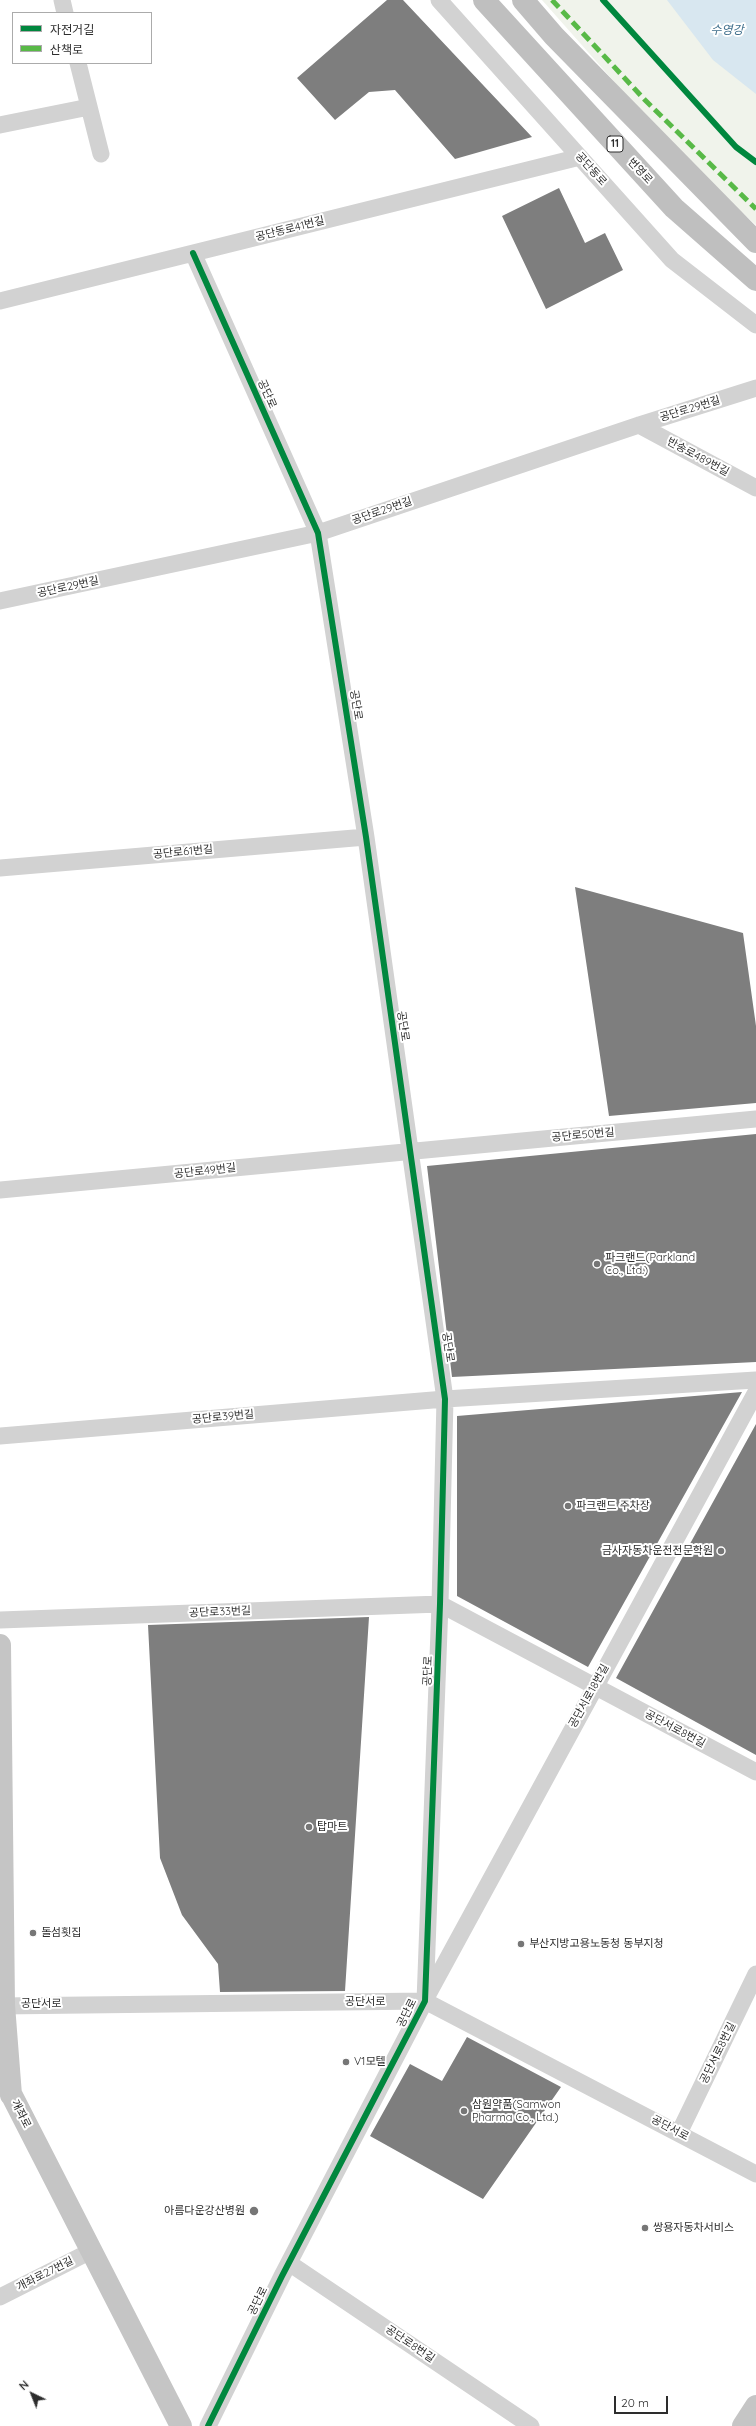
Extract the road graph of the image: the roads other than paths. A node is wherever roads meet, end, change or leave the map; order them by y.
1 (62, 0) edge
2 (439, 0) edge
3 (484, 0) edge
4 (524, 0) edge
5 (65, 12) edge
6 (78, 64) edge
7 (89, 107) junction
8 (0, 125) edge
9 (101, 154) dead end
10 (580, 157) junction
11 (756, 242) edge
12 (194, 253) junction
13 (756, 280) edge
14 (0, 301) edge
15 (756, 325) edge
16 (756, 388) edge
17 (639, 425) junction
18 (756, 488) edge
19 (318, 533) junction
20 (0, 601) edge
21 (366, 837) junction
22 (0, 868) edge
23 (756, 1119) edge
24 (410, 1151) junction
25 (0, 1190) edge
26 (756, 1380) edge
27 (756, 1392) edge
28 (445, 1399) junction
29 (0, 1436) edge
30 (440, 1604) junction
31 (0, 1620) edge
32 (0, 1645) edge
33 (595, 1686) junction
34 (756, 1772) edge
35 (756, 1974) edge
36 (425, 2001) junction
37 (2, 2005) edge
38 (0, 2072) edge
39 (12, 2095) junction
40 (679, 2133) junction
41 (756, 2174) edge
42 (91, 2251) junction
43 (289, 2263) junction
44 (0, 2297) edge
45 (181, 2426) edge
46 (208, 2426) edge
47 (531, 2426) edge

1 - 5 street
2 - 10 street, 공단동로
3 - 13 highway, 번영로 / 11
4 - 11 highway
6 - 7 street
7 - 8 street
7 - 9 street
10 - 12 street, 공단동로41번길
10 - 15 street, 공단동로
12 - 14 street, 공단동로41번길
12 - 19 street, 공단로
16 - 17 street, 공단로29번길
17 - 18 street, 반송로489번길
17 - 19 street, 공단로29번길
19 - 20 street, 공단로29번길
19 - 21 street, 공단로
21 - 22 street, 공단로61번길
21 - 24 street, 공단로
23 - 24 street, 공단로50번길
24 - 25 street, 공단로49번길
24 - 28 street, 공단로
26 - 28 street
27 - 33 street, 공단서로18번길
28 - 29 street, 공단로39번길
28 - 30 street, 공단로
30 - 31 street, 공단로33번길
30 - 33 street
30 - 36 street, 공단로
32 - 37 main road, 개좌로
33 - 34 street, 공단서로8번길
33 - 36 street, 공단서로18번길
35 - 40 street, 공단서로8번길
36 - 37 street, 공단서로
36 - 40 street, 공단서로
36 - 43 street, 공단로
37 - 39 main road, 개좌로
38 - 39 main road
39 - 42 main road, 개좌로
40 - 41 street, 공단서로
42 - 44 street, 개좌로27번길
42 - 45 main road, 개좌로
43 - 46 street, 공단로
43 - 47 street, 공단로8번길

